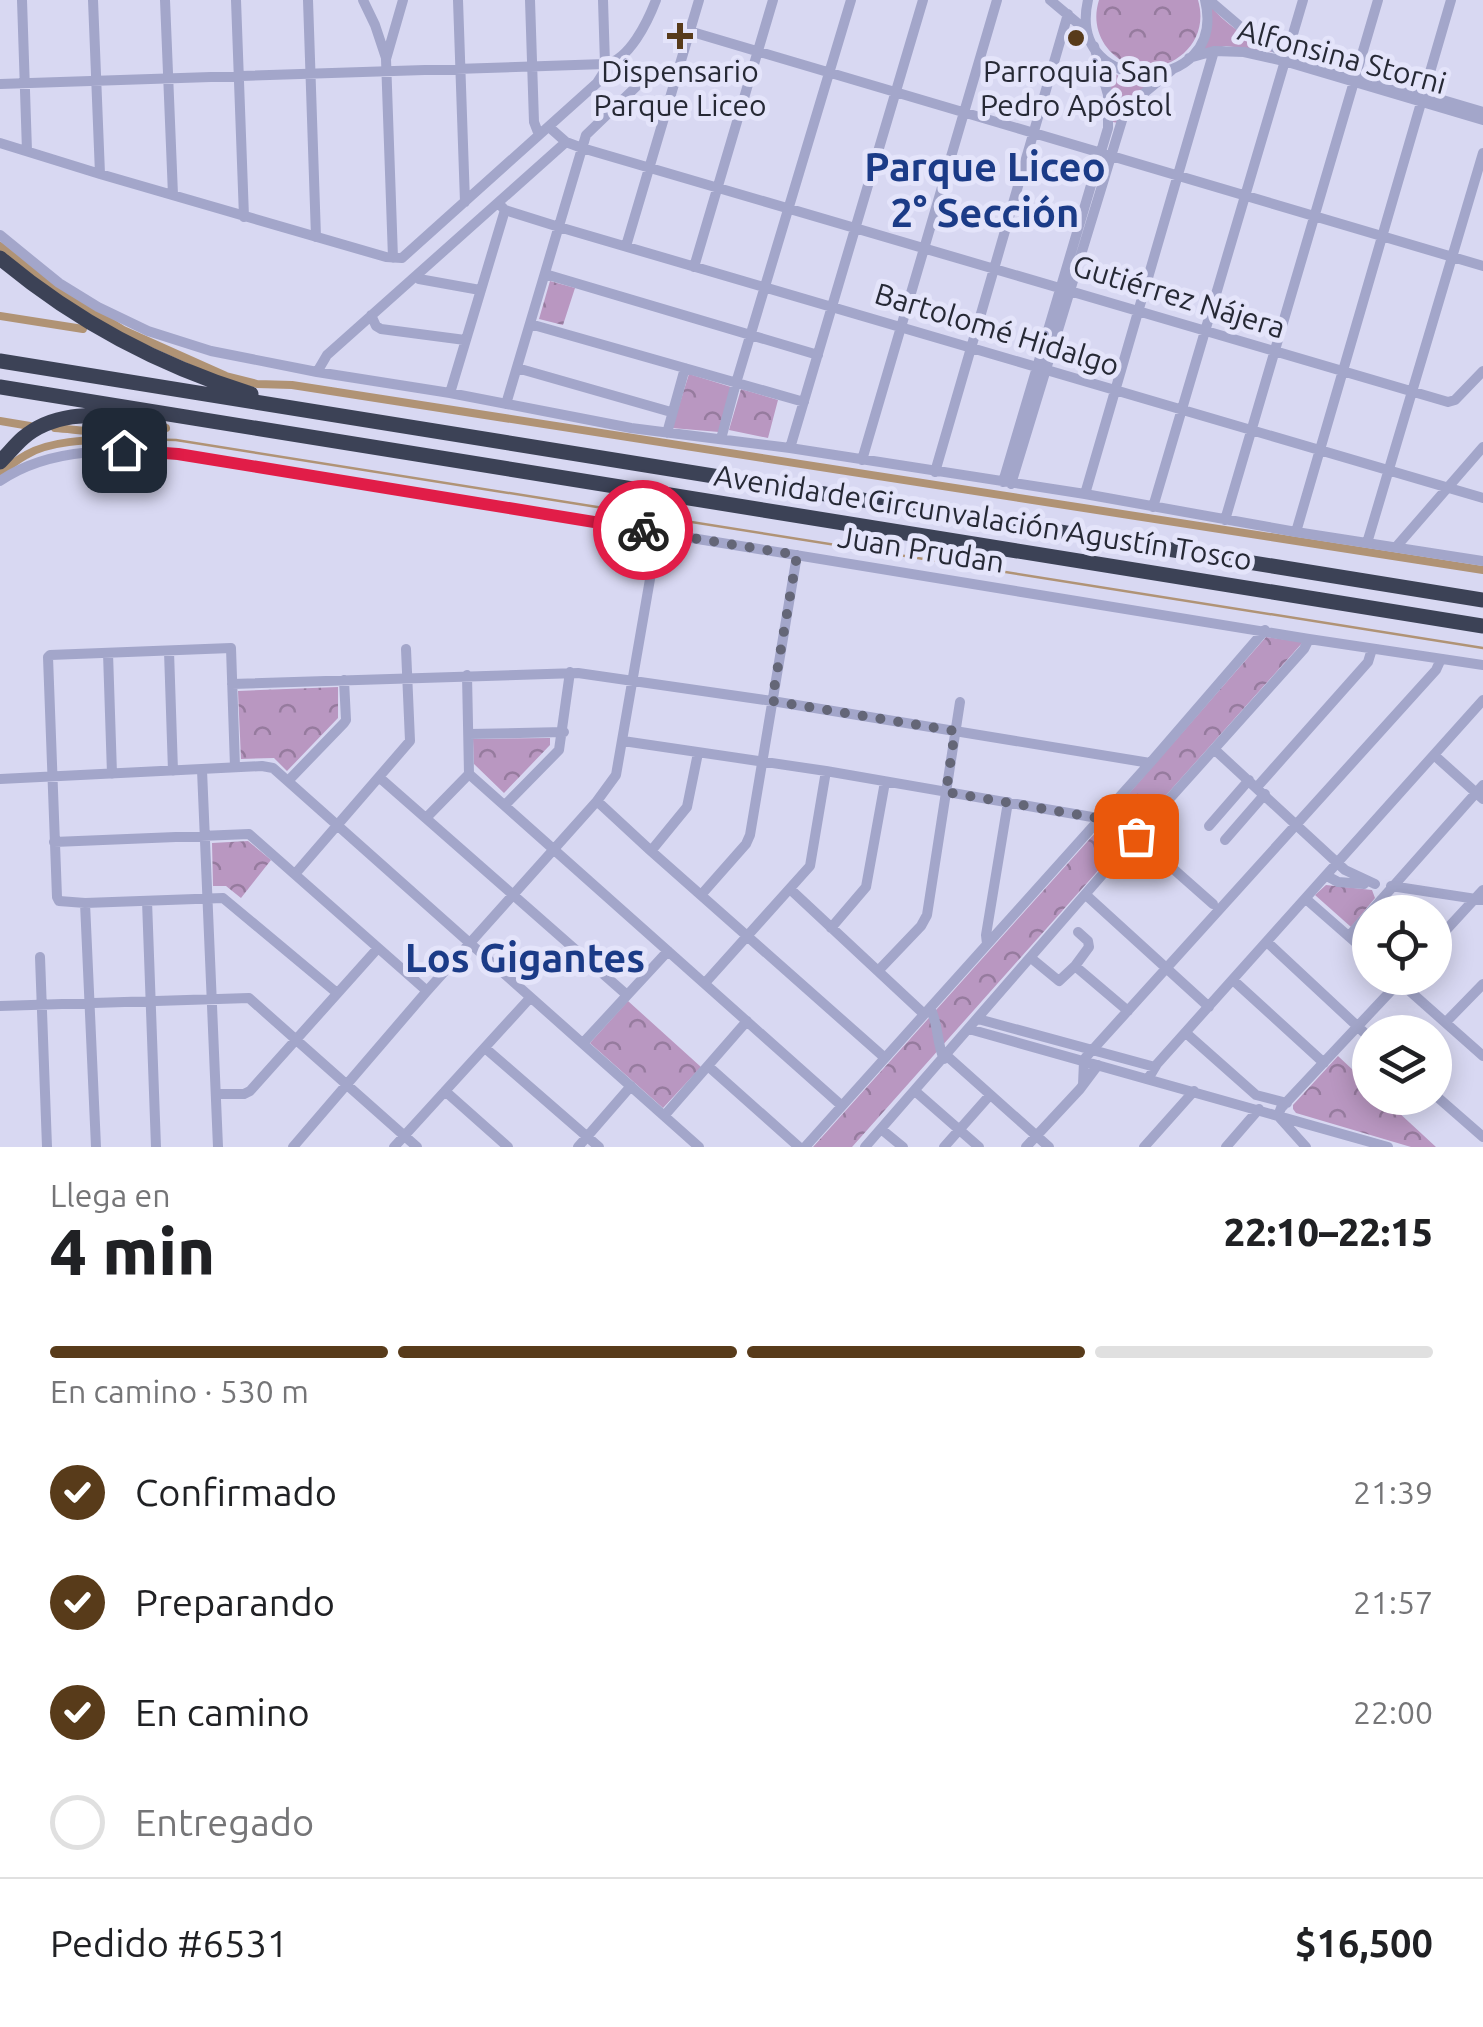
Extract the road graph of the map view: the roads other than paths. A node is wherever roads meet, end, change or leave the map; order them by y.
1 (22, 0) edge
2 (94, 0) edge
3 (165, 0) edge
4 (236, 0) edge
5 (308, 0) edge
6 (362, 0) edge
7 (402, 0) edge
8 (458, 0) edge
9 (530, 0) edge
10 (602, 0) edge
11 (656, 0) edge
12 (699, 0) edge
13 (773, 0) edge
14 (851, 0) edge
15 (923, 0) edge
16 (997, 0) edge
17 (1050, 0) edge
18 (1088, 0) edge
19 (1207, 0) edge
20 (1228, 0) edge
21 (1304, 0) edge
22 (1378, 0) edge
23 (1452, 0) edge
24 (1068, 14) junction
25 (1224, 14) junction
26 (689, 31) junction
27 (1087, 32) junction
28 (1094, 46) junction
29 (1214, 51) junction
30 (758, 52) junction
31 (1286, 57) junction
32 (1189, 58) junction
33 (605, 64) junction
34 (386, 65) junction
35 (532, 66) junction
36 (460, 69) junction
37 (1172, 70) junction
38 (310, 74) junction
39 (829, 74) junction
40 (239, 76) junction
41 (1356, 78) junction
42 (168, 79) junction
43 (96, 81) junction
44 (25, 83) junction
45 (640, 83) dead end
46 (0, 84) edge
47 (895, 94) junction
48 (1422, 98) junction
49 (1483, 112) edge
50 (964, 113) junction
51 (1483, 120) edge
52 (549, 127) junction
53 (1032, 134) junction
54 (539, 135) junction
55 (566, 142) junction
56 (0, 143) edge
57 (582, 148) junction
58 (27, 150) junction
59 (1483, 153) edge
60 (1105, 155) junction
61 (650, 168) junction
62 (100, 174) junction
63 (1178, 177) junction
64 (718, 187) junction
65 (173, 196) junction
66 (1245, 197) junction
67 (465, 202) junction
68 (502, 207) junction
69 (789, 208) junction
70 (244, 217) junction
71 (1314, 217) junction
72 (559, 227) junction
73 (856, 227) junction
74 (0, 235) edge
75 (316, 237) junction
76 (1381, 237) junction
77 (626, 246) junction
78 (925, 248) junction
79 (1451, 257) junction
80 (0, 258) edge
81 (393, 258) junction
82 (694, 266) junction
83 (1483, 266) edge
84 (994, 268) junction
85 (545, 274) junction
86 (416, 276) junction
87 (766, 286) junction
88 (1065, 289) junction
89 (480, 290) junction
90 (832, 306) junction
91 (1138, 312) junction
92 (372, 315) junction
93 (530, 324) junction
94 (901, 327) junction
95 (1206, 332) junction
96 (751, 336) junction
97 (465, 340) junction
98 (971, 348) junction
99 (1274, 352) junction
100 (818, 355) junction
101 (0, 361) edge
102 (516, 368) junction
103 (685, 368) junction
104 (1041, 368) junction
105 (1483, 371) edge
106 (317, 372) junction
107 (1341, 372) junction
108 (736, 383) junction
109 (0, 387) edge
110 (1114, 391) junction
111 (1411, 392) junction
112 (450, 393) junction
113 (804, 402) junction
114 (506, 404) junction
115 (303, 410) junction
116 (1183, 411) junction
117 (671, 412) junction
118 (258, 429) junction
119 (1251, 430) junction
120 (666, 433) junction
121 (721, 439) junction
122 (1483, 447) edge
123 (790, 448) junction
124 (1319, 450) junction
125 (862, 460) junction
126 (0, 462) edge
127 (1388, 470) junction
128 (935, 472) junction
129 (0, 481) edge
130 (1007, 483) junction
131 (1447, 488) junction
132 (1085, 494) junction
133 (1483, 498) edge
134 (1153, 507) junction
135 (1225, 520) junction
136 (1296, 532) junction
137 (658, 533) junction
138 (1366, 543) junction
139 (1396, 547) junction
140 (797, 555) junction
141 (1483, 561) edge
142 (1483, 600) edge
143 (1483, 626) edge
144 (1265, 630) junction
145 (1309, 639) junction
146 (1372, 649) junction
147 (406, 650) dead end
148 (168, 651) junction
149 (108, 653) junction
150 (1442, 660) junction
151 (1483, 665) edge
152 (570, 672) junction
153 (467, 675) junction
154 (408, 678) junction
155 (344, 680) junction
156 (633, 681) junction
157 (232, 684) junction
158 (1483, 700) edge
159 (772, 701) junction
160 (960, 702) dead end
161 (955, 731) junction
162 (564, 732) junction
163 (469, 734) junction
164 (623, 741) junction
165 (1214, 749) junction
166 (698, 752) junction
167 (1434, 755) junction
168 (762, 762) junction
169 (1150, 763) junction
170 (235, 767) junction
171 (173, 770) junction
172 (202, 770) junction
173 (826, 772) junction
174 (112, 774) junction
175 (470, 774) junction
176 (51, 777) junction
177 (0, 778) edge
178 (380, 778) junction
179 (288, 781) junction
180 (885, 782) junction
181 (1257, 787) junction
182 (946, 792) junction
183 (1481, 792) edge
184 (597, 801) junction
185 (1008, 802) junction
186 (505, 805) junction
187 (1100, 817) junction
188 (426, 818) junction
189 (1296, 824) junction
190 (337, 826) junction
191 (1210, 826) dead end
192 (1140, 831) junction
193 (205, 836) junction
194 (1225, 840) dead end
195 (54, 842) junction
196 (554, 849) junction
197 (651, 851) junction
198 (1338, 863) junction
199 (295, 874) junction
200 (1327, 876) junction
201 (1375, 884) junction
202 (1393, 886) junction
203 (790, 889) junction
204 (514, 895) junction
205 (701, 895) junction
206 (1086, 895) junction
207 (1480, 897) edge
208 (208, 898) junction
209 (1306, 899) junction
210 (147, 901) junction
211 (85, 904) junction
212 (1213, 904) dead end
213 (1452, 925) edge
214 (831, 928) junction
215 (1078, 932) dead end
216 (747, 936) junction
217 (1349, 936) junction
218 (1352, 939) edge
219 (1267, 942) junction
220 (469, 943) junction
221 (987, 945) junction
222 (378, 948) junction
223 (668, 950) junction
224 (40, 957) dead end
225 (1031, 958) junction
226 (1075, 966) junction
227 (1166, 969) junction
228 (878, 971) junction
229 (1233, 980) junction
230 (706, 983) junction
231 (1483, 984) edge
232 (427, 991) junction
233 (338, 993) junction
234 (627, 995) junction
235 (1384, 995) edge
236 (1416, 995) edge
237 (212, 997) junction
238 (530, 998) junction
239 (150, 1000) junction
240 (90, 1002) junction
241 (42, 1004) junction
242 (0, 1006) edge
243 (1209, 1006) junction
244 (927, 1011) junction
245 (1128, 1011) junction
246 (1367, 1015) edge
247 (1438, 1015) edge
248 (1452, 1016) edge
249 (978, 1018) junction
250 (1352, 1020) edge
251 (747, 1022) junction
252 (1452, 1028) edge
253 (970, 1029) junction
254 (1186, 1033) junction
255 (1352, 1033) edge
256 (296, 1039) junction
257 (582, 1043) junction
258 (486, 1048) junction
259 (1092, 1051) junction
260 (1483, 1056) edge
261 (946, 1057) junction
262 (885, 1058) junction
263 (1084, 1061) junction
264 (1324, 1063) junction
265 (1098, 1065) junction
266 (708, 1066) junction
267 (1155, 1067) junction
268 (1148, 1079) junction
269 (347, 1084) junction
270 (1083, 1085) junction
271 (631, 1086) junction
272 (446, 1091) junction
273 (915, 1091) junction
274 (1194, 1091) junction
275 (216, 1094) junction
276 (990, 1095) junction
277 (1287, 1102) junction
278 (842, 1106) junction
279 (1259, 1109) junction
280 (1452, 1110) edge
281 (664, 1116) junction
282 (1278, 1116) junction
283 (881, 1129) junction
284 (959, 1129) junction
285 (404, 1135) junction
286 (587, 1136) junction
287 (1036, 1136) junction
288 (1483, 1138) edge
289 (47, 1147) edge
290 (96, 1147) edge
291 (156, 1147) edge
292 (218, 1147) edge
293 (293, 1147) edge
294 (394, 1147) edge
295 (417, 1147) edge
296 (508, 1147) edge
297 (578, 1147) edge
298 (599, 1147) edge
299 (699, 1147) edge
300 (802, 1147) edge
301 (866, 1147) edge
302 (902, 1147) edge
303 (944, 1147) edge
304 (979, 1147) edge
305 (1026, 1147) edge
306 (1048, 1147) edge
307 (1144, 1147) edge
308 (1226, 1147) edge
309 (1306, 1147) edge
310 (1388, 1147) edge

1 - 44 street
2 - 43 street
3 - 42 street
4 - 40 street
5 - 38 street
6 - 34 street
7 - 34 street
8 - 36 street
9 - 35 street
10 - 33 street
11 - 33 street
12 - 26 street
13 - 30 street
14 - 39 street
15 - 47 street
16 - 50 street
17 - 24 street
18 - 27 street
19 - 25 street, Alfonsina Storni
19 - 32 street
20 - 25 street
21 - 31 street
22 - 41 street
23 - 48 street
24 - 27 street
24 - 53 street
25 - 31 street, Alfonsina Storni
26 - 30 street
26 - 61 street
27 - 28 street
28 - 37 street
28 - 60 street
29 - 31 street, Alfonsina Storni
29 - 32 street, Alfonsina Storni
29 - 63 street
30 - 39 street
30 - 64 street
31 - 41 street, Alfonsina Storni
31 - 66 street
32 - 37 street, Alfonsina Storni
33 - 35 street
33 - 52 street
34 - 36 street
34 - 38 street
34 - 81 street
35 - 36 street
35 - 54 street
36 - 67 street
37 - 60 street, Alfonsina Storni
38 - 40 street
38 - 75 street
39 - 47 street
39 - 69 street
40 - 42 street
40 - 70 street
41 - 48 street, Alfonsina Storni
41 - 71 street
42 - 43 street
42 - 65 street
43 - 44 street
43 - 62 street
44 - 46 street
44 - 58 street
45 - 57 street
47 - 50 street
47 - 73 street
48 - 49 street, Alfonsina Storni
48 - 51 street, Alfonsina Storni
48 - 76 street
50 - 53 street
50 - 78 street
52 - 54 street
52 - 55 street, Gutiérrez Nájera
53 - 60 street
53 - 84 street
54 - 67 street
55 - 57 street, Gutiérrez Nájera
55 - 68 street
56 - 58 street
57 - 61 street, Gutiérrez Nájera
57 - 72 street
58 - 62 street
59 - 79 street
60 - 63 street
60 - 88 street
61 - 64 street, Gutiérrez Nájera
61 - 77 street
62 - 65 street
63 - 66 street
63 - 91 street
64 - 69 street, Gutiérrez Nájera
64 - 82 street
65 - 70 street
66 - 71 street
66 - 95 street
67 - 81 street
68 - 72 street, Bartolomé Hidalgo
68 - 86 street
68 - 89 street
69 - 73 street, Gutiérrez Nájera
69 - 87 street
70 - 75 street
71 - 76 street
71 - 99 street
72 - 77 street, Bartolomé Hidalgo
72 - 85 street
73 - 78 street, Gutiérrez Nájera
73 - 90 street
74 - 106 street, Avenida de Circunvalación Agustín Tosco
75 - 81 street
76 - 79 street
76 - 107 street
77 - 82 street, Bartolomé Hidalgo
78 - 84 street, Gutiérrez Nájera
78 - 94 street
79 - 83 street
79 - 111 street
80 - 115 highway
82 - 87 street, Bartolomé Hidalgo
84 - 88 street, Gutiérrez Nájera
84 - 98 street
85 - 93 street
85 - 96 street
86 - 89 street
86 - 92 street
87 - 90 street, Bartolomé Hidalgo
87 - 96 street
88 - 91 street, Gutiérrez Nájera
88 - 104 street
89 - 97 street
90 - 94 street, Bartolomé Hidalgo
90 - 100 street
91 - 95 street, Gutiérrez Nájera
91 - 110 street
92 - 97 street
92 - 106 street
93 - 102 street
93 - 103 street
94 - 98 street, Bartolomé Hidalgo
94 - 125 street
95 - 99 street, Gutiérrez Nájera
95 - 116 street
96 - 100 street
96 - 108 street
97 - 112 street
98 - 104 street, Bartolomé Hidalgo
98 - 128 street
99 - 107 street, Gutiérrez Nájera
99 - 119 street
100 - 113 street
101 - 115 highway, Avenida de Circunvalación Agustín Tosco
102 - 114 street
102 - 117 street
103 - 108 street
103 - 117 street
104 - 110 street, Bartolomé Hidalgo
104 - 130 street
105 - 111 street, Gutiérrez Nájera
106 - 112 street, Avenida de Circunvalación Agustín Tosco
107 - 111 street, Gutiérrez Nájera
107 - 124 street
108 - 113 street
108 - 121 street
109 - 118 highway, Avenida de Circunvalación Agustín Tosco
110 - 116 street, Bartolomé Hidalgo
110 - 132 street
111 - 127 street
112 - 114 street, Avenida de Circunvalación Agustín Tosco
113 - 123 street
114 - 120 street, Avenida de Circunvalación Agustín Tosco
115 - 142 highway, Avenida de Circunvalación Agustín Tosco
116 - 119 street, Bartolomé Hidalgo
116 - 134 street
117 - 120 street
118 - 126 highway
118 - 143 highway, Avenida de Circunvalación Agustín Tosco
119 - 124 street, Bartolomé Hidalgo
119 - 135 street
120 - 121 street, Avenida de Circunvalación Agustín Tosco
121 - 123 street, Avenida de Circunvalación Agustín Tosco
122 - 131 street
123 - 125 street, Avenida de Circunvalación Agustín Tosco
124 - 127 street, Bartolomé Hidalgo
124 - 136 street
125 - 128 street, Avenida de Circunvalación Agustín Tosco
127 - 131 street, Bartolomé Hidalgo
127 - 138 street
128 - 130 street, Avenida de Circunvalación Agustín Tosco
129 - 137 street, Juan Prudan
130 - 132 street, Avenida de Circunvalación Agustín Tosco
131 - 133 street, Bartolomé Hidalgo
131 - 139 street
132 - 134 street, Avenida de Circunvalación Agustín Tosco
134 - 135 street, Avenida de Circunvalación Agustín Tosco
135 - 136 street, Avenida de Circunvalación Agustín Tosco
136 - 138 street, Avenida de Circunvalación Agustín Tosco
137 - 140 street, Juan Prudan
137 - 156 street
138 - 139 street, Avenida de Circunvalación Agustín Tosco
139 - 141 street, Avenida de Circunvalación Agustín Tosco
140 - 144 street, Juan Prudan
140 - 159 street
144 - 145 street, Juan Prudan
144 - 169 street
145 - 146 street, Juan Prudan
145 - 165 street
146 - 150 street, Juan Prudan
146 - 181 street
147 - 154 street
148 - 149 street
148 - 157 street
148 - 171 street
149 - 174 street
149 - 176 street
150 - 151 street, Juan Prudan
150 - 189 street
152 - 153 street
152 - 156 street
152 - 162 street
153 - 154 street
153 - 163 street
154 - 155 street
154 - 178 street
155 - 157 street
155 - 179 street
156 - 159 street
156 - 164 street
157 - 170 street
158 - 167 street
159 - 161 street
159 - 168 street
160 - 161 street
161 - 169 street
161 - 182 street
162 - 163 street
162 - 186 street
163 - 175 street
164 - 166 street
164 - 184 street
165 - 181 street
165 - 192 street
166 - 168 street
166 - 197 street
167 - 183 street
167 - 198 street
168 - 173 street
168 - 205 street
169 - 187 street
170 - 172 street
170 - 179 street
171 - 172 street
171 - 174 street
172 - 193 street
173 - 180 street
173 - 203 street
174 - 176 street
175 - 186 street
175 - 188 street
176 - 177 street
176 - 195 street
178 - 188 street
178 - 190 street
179 - 190 street
180 - 182 street
180 - 214 street
181 - 189 street
181 - 191 street
181 - 194 street
182 - 185 street
182 - 228 street
183 - 202 street
184 - 196 street
184 - 197 street
185 - 187 street
185 - 221 street
186 - 196 street
187 - 192 street
187 - 221 street
188 - 204 street
189 - 198 street
189 - 227 street
190 - 199 street
190 - 220 street
192 - 206 street
192 - 212 street
193 - 195 street
193 - 199 street
193 - 208 street
195 - 211 street
196 - 204 street
196 - 223 street
197 - 205 street
198 - 200 street
198 - 201 street
199 - 222 street
200 - 201 street
200 - 209 street
201 - 202 street
202 - 207 street
202 - 217 street
203 - 214 street
203 - 216 street
204 - 220 street
204 - 234 street
205 - 216 street
206 - 225 street
206 - 227 street
207 - 213 street
208 - 210 street
208 - 233 street
208 - 237 street
209 - 217 street
209 - 219 street
210 - 211 street
210 - 239 street
211 - 240 street
214 - 228 street
215 - 226 street
216 - 230 street
216 - 262 street
217 - 218 street
219 - 229 street
219 - 250 street
220 - 232 street
220 - 238 street
221 - 244 street
222 - 232 street
222 - 233 street
223 - 230 street
223 - 234 street
224 - 241 street
225 - 226 street
225 - 249 street
226 - 245 street
227 - 243 street
227 - 245 street
228 - 244 street
229 - 243 street
229 - 264 street
230 - 251 street
231 - 248 street
232 - 269 street
233 - 256 street
234 - 257 street
235 - 246 street
236 - 247 street
237 - 239 street
237 - 256 street
237 - 275 street
238 - 257 street
238 - 258 street
239 - 240 street
239 - 291 street
240 - 241 street
240 - 290 street
241 - 242 street
241 - 289 street
243 - 254 street
244 - 261 street
244 - 262 street
245 - 259 street
249 - 253 street
249 - 259 street
251 - 266 street
251 - 278 street
252 - 260 street
253 - 261 street
253 - 263 street
254 - 267 street
254 - 277 street
255 - 264 street
256 - 269 street
256 - 275 street
257 - 271 street
258 - 272 street
258 - 286 street
259 - 263 street
259 - 267 street
261 - 273 street
261 - 276 street
262 - 278 street
263 - 265 street
263 - 270 street
264 - 277 street
265 - 268 street
265 - 270 street
266 - 281 street
266 - 300 street
267 - 268 street
268 - 274 street
269 - 285 street
269 - 293 street
270 - 287 street
271 - 281 street
271 - 286 street
272 - 285 street
272 - 296 street
273 - 283 street
273 - 284 street
274 - 279 street
274 - 307 street
275 - 292 street
276 - 284 street
276 - 287 street
277 - 282 street
278 - 300 street
279 - 282 street
279 - 308 street
280 - 288 street
281 - 299 street
282 - 309 street
282 - 310 street
283 - 301 street
283 - 302 street
284 - 303 street
284 - 304 street
285 - 294 street
285 - 295 street
286 - 297 street
286 - 298 street
287 - 305 street
287 - 306 street

